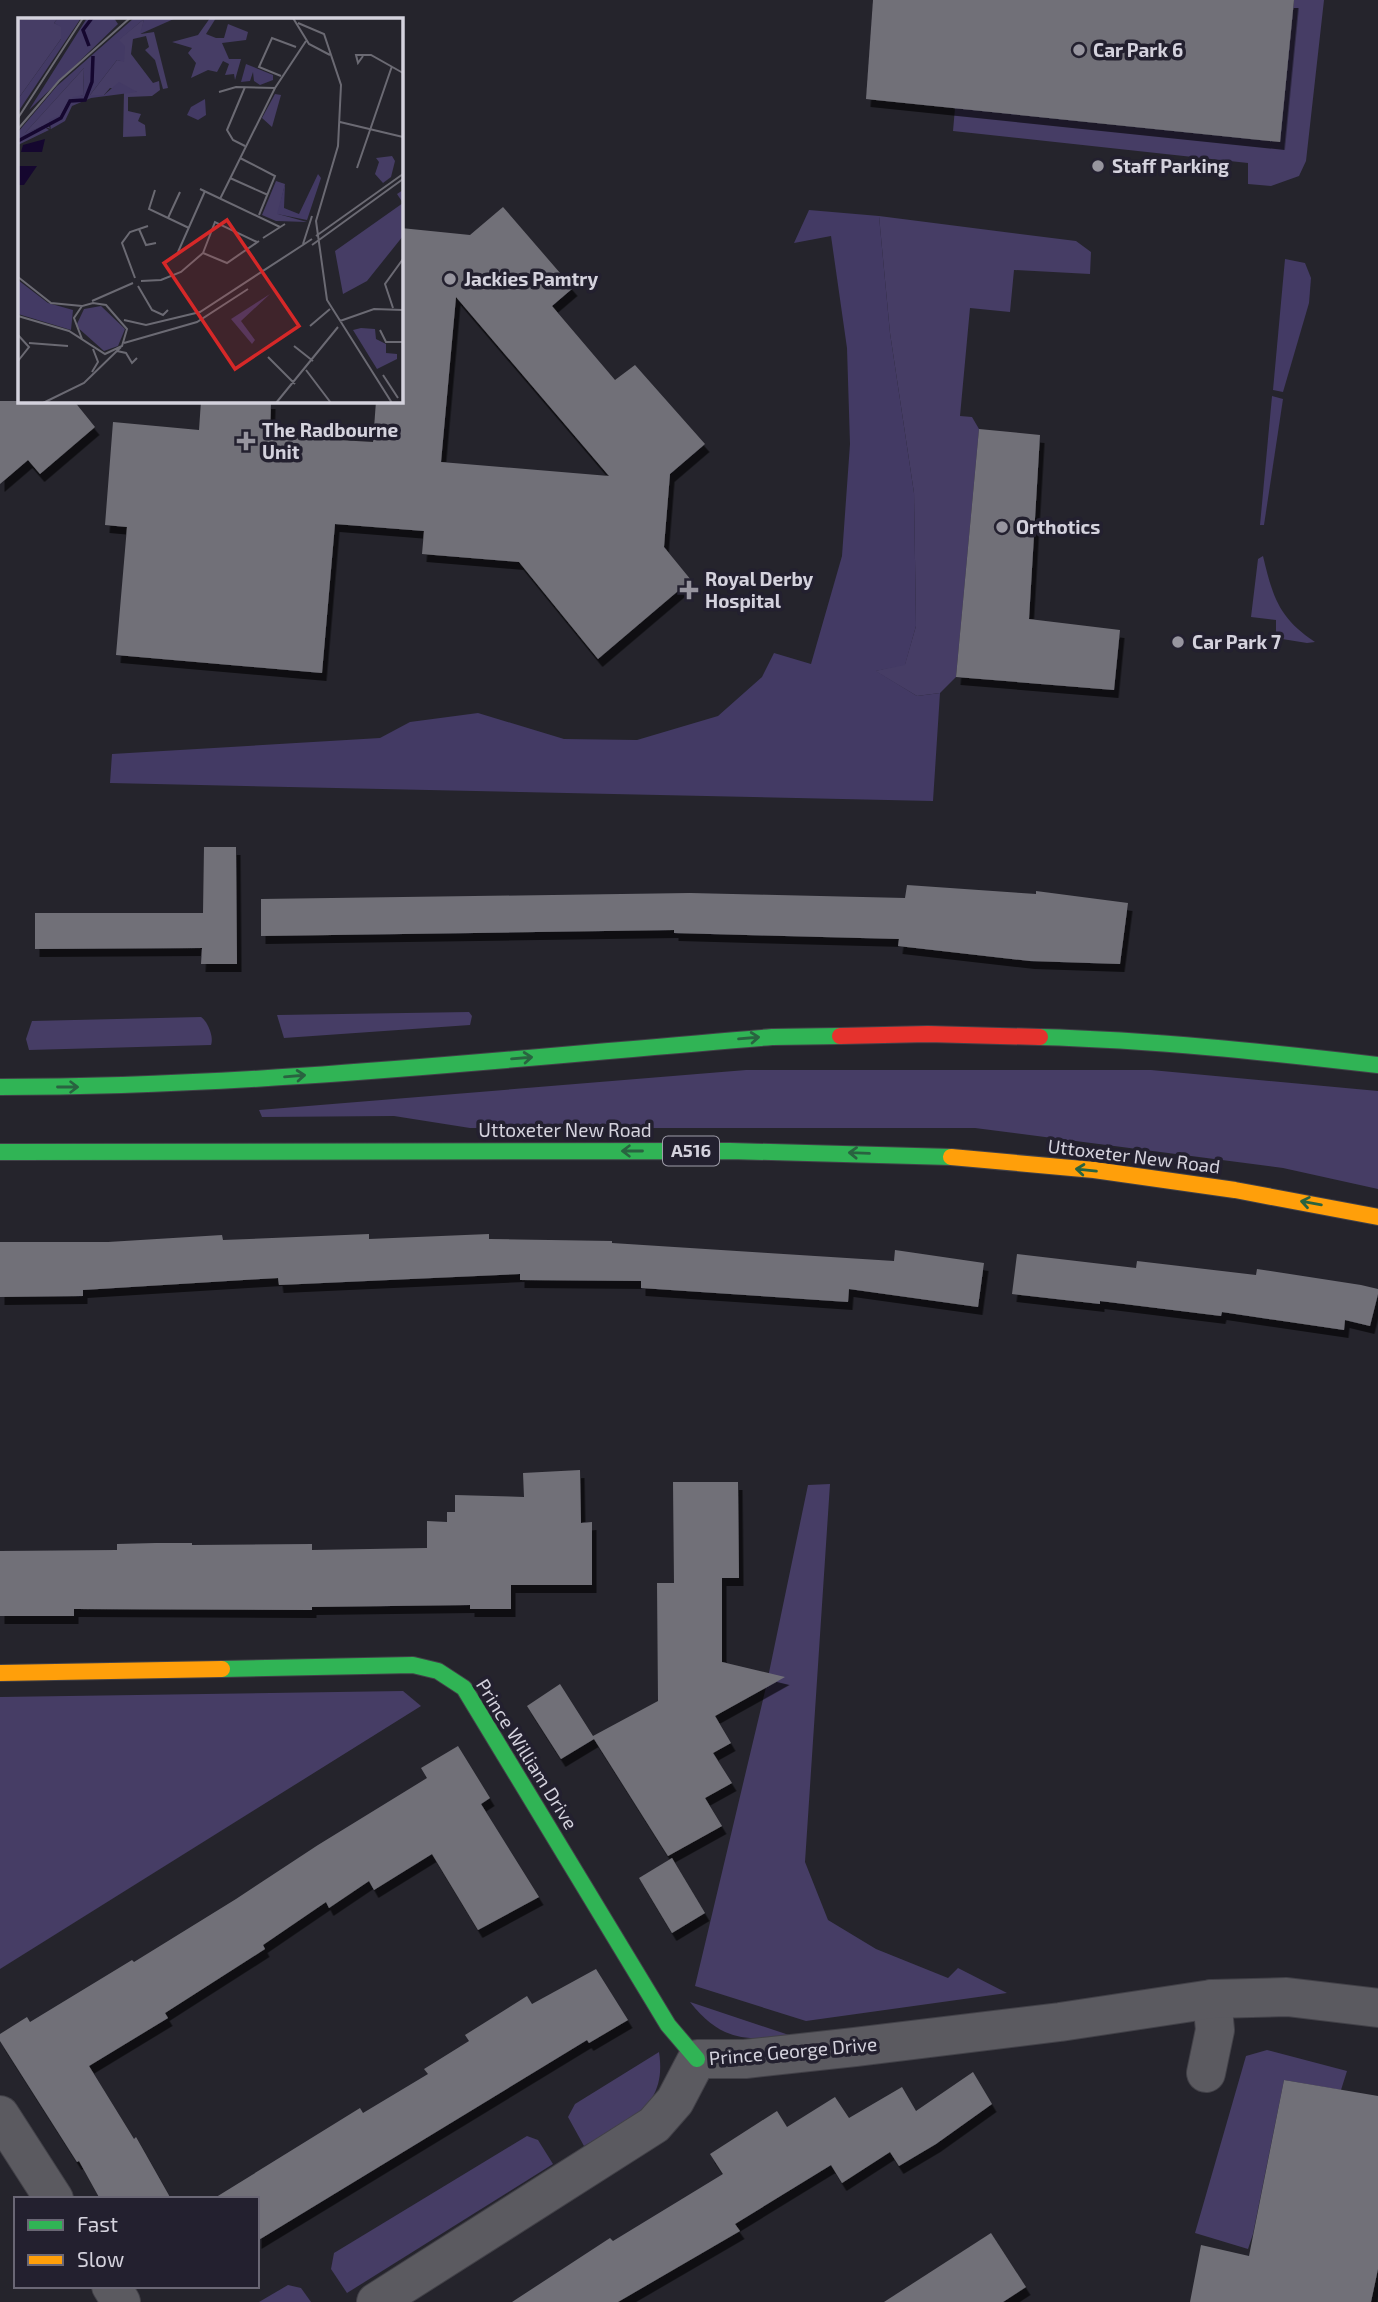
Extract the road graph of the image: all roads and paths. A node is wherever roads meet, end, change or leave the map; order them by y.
1 (1378, 1065) edge
2 (0, 1087) edge
3 (0, 1152) edge
4 (1378, 1217) edge
5 (0, 1673) edge
6 (1212, 1999) junction
7 (1378, 2008) edge
8 (697, 2059) junction
9 (1206, 2073) dead end
10 (0, 2115) edge
11 (53, 2197) edge
12 (376, 2302) edge

2 -> 1 main road
4 -> 3 main road, Uttoxeter New Road / A516
5 - 8 main road, Prince William Drive
6 - 7 street, Prince George Drive
6 - 8 street, Prince George Drive
6 - 9 street
8 - 12 street, Prince George Drive
10 - 11 street

